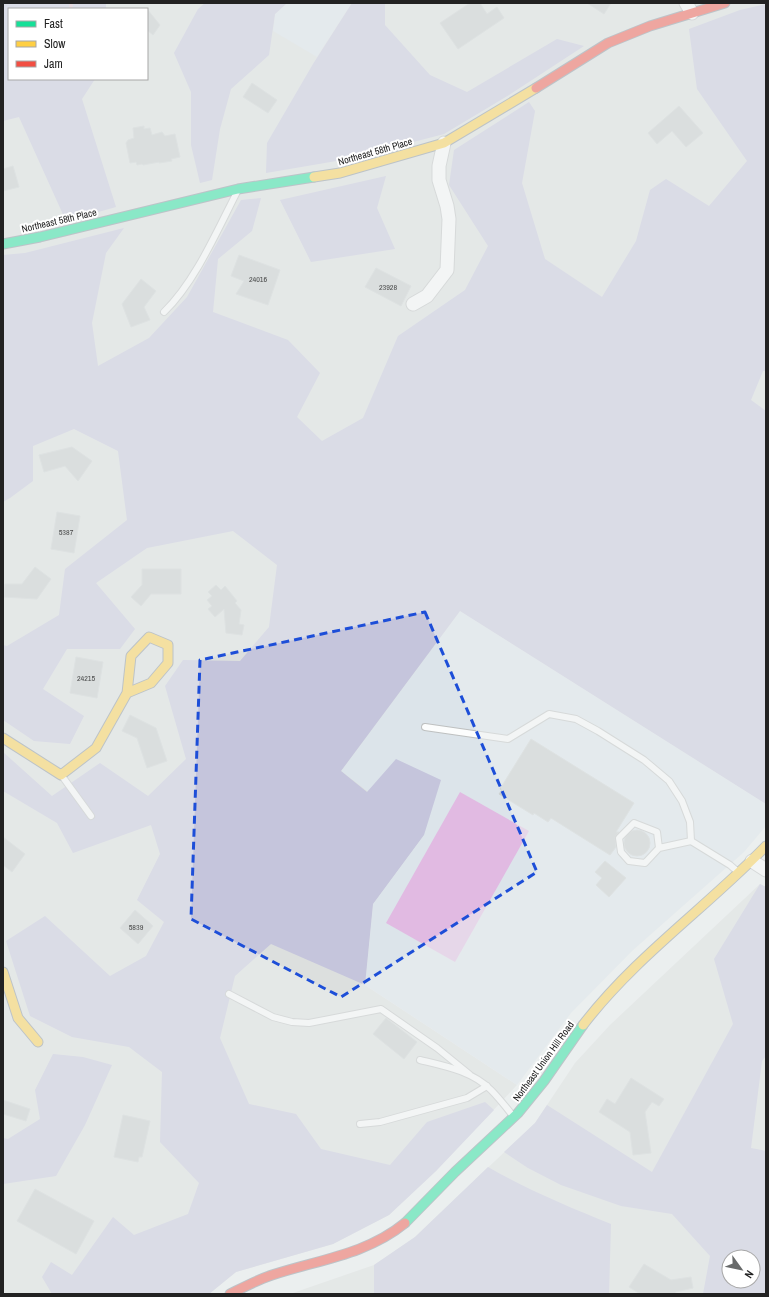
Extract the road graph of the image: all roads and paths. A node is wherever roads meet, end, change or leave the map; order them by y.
1 (725, 3) edge
2 (689, 8) edge
3 (444, 143) junction
4 (238, 189) junction
5 (3, 244) edge
6 (413, 304) dead end
7 (164, 312) dead end
8 (126, 693) junction
9 (425, 727) dead end
10 (3, 738) edge
11 (61, 775) junction
12 (91, 816) dead end
13 (691, 840) junction
14 (766, 846) edge
15 (659, 848) junction
16 (752, 861) junction
17 (766, 870) edge
18 (740, 873) junction
19 (3, 972) edge
20 (229, 994) dead end
21 (38, 1042) dead end
22 (420, 1060) dead end
23 (469, 1074) junction
24 (487, 1086) junction
25 (514, 1117) junction
26 (360, 1124) dead end
27 (230, 1294) edge

1 - 2 street, Northeast 58th Place
2 - 3 street, Northeast 58th Place
3 - 4 street, Northeast 58th Place
3 - 6 street
4 - 5 street, Northeast 58th Place
4 - 7 lane
8 - 8 street
8 - 11 street
9 - 13 lane
10 - 11 street
11 - 12 lane
13 - 15 lane
13 - 18 lane
14 - 16 street, Northeast Union Hill Road
15 - 15 lane
16 - 17 street
16 - 18 street, Northeast Union Hill Road
18 - 25 street, Northeast Union Hill Road
19 - 21 street
20 - 23 lane
22 - 23 lane
23 - 24 lane
24 - 25 lane
24 - 26 lane
25 - 27 street, Northeast Union Hill Road

